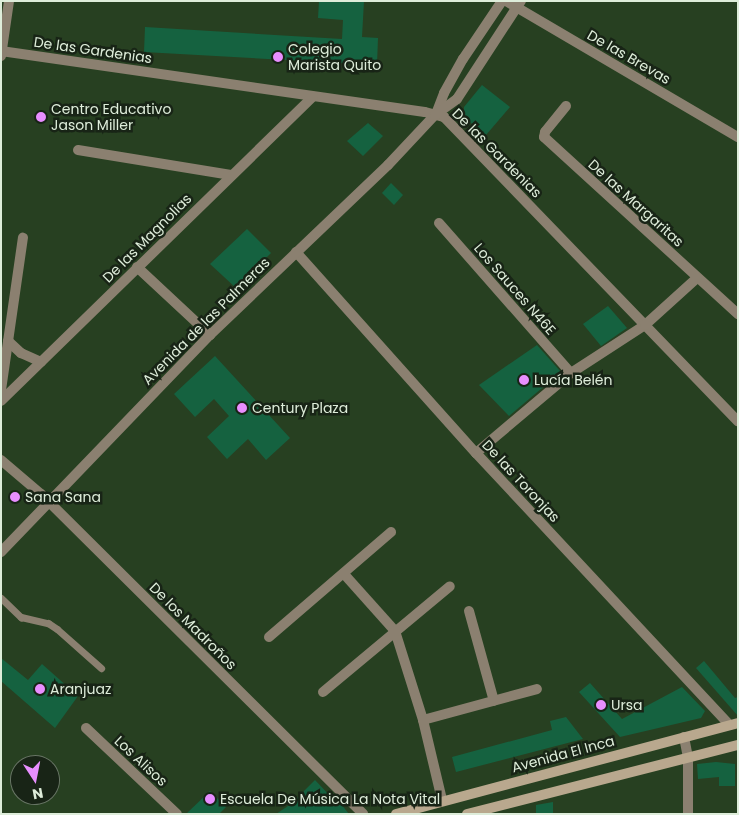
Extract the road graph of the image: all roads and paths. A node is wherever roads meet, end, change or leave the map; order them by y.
1 (9, 1) edge
2 (504, 1) edge
3 (519, 4) edge
4 (2, 53) edge
5 (313, 97) junction
6 (566, 106) dead end
7 (435, 114) junction
8 (738, 137) edge
9 (78, 150) dead end
10 (231, 175) junction
11 (438, 223) dead end
12 (23, 238) dead end
13 (296, 252) junction
14 (137, 268) junction
15 (697, 278) junction
16 (738, 314) edge
17 (645, 325) junction
18 (210, 335) junction
19 (8, 341) junction
20 (41, 362) junction
21 (571, 373) junction
22 (1, 390) edge
23 (1, 400) edge
24 (738, 421) edge
25 (476, 453) junction
26 (1, 460) edge
27 (48, 501) junction
28 (391, 532) dead end
29 (1, 552) edge
30 (344, 574) junction
31 (450, 586) dead end
32 (1, 598) edge
33 (469, 610) dead end
34 (395, 631) junction
35 (269, 637) dead end
36 (101, 668) dead end
37 (537, 689) dead end
38 (322, 692) dead end
39 (494, 701) junction
40 (423, 720) junction
41 (734, 724) edge
42 (86, 728) dead end
43 (684, 737) junction
44 (738, 745) edge
45 (688, 757) junction
46 (442, 800) junction
47 (495, 810) edge
48 (177, 814) edge
49 (362, 814) edge
50 (396, 814) edge
51 (467, 814) edge
52 (688, 814) edge

1 - 4 street
2 - 3 street, De las Brevas
2 - 7 street, Avenida de las Palmeras
3 - 7 street, Avenida de las Palmeras
3 - 8 street, De las Brevas
4 - 5 street, De las Gardenias
5 - 7 street, De las Gardenias
5 - 10 street, De las Magnolias
6 - 15 street, De las Margaritas
7 - 13 street, Avenida de las Palmeras
7 - 17 street, De las Gardenias
9 - 10 street
10 - 14 street, De las Magnolias
11 - 21 street, Los Sauces N46E
12 - 19 street
13 - 18 street, Avenida de las Palmeras
13 - 25 street, De las Toronjas
14 - 18 street
14 - 20 street, De las Magnolias
15 - 16 street, De las Margaritas
15 - 17 street
17 - 21 street
17 - 24 street, De las Gardenias
18 - 27 street, Avenida de las Palmeras
19 - 20 street
19 - 22 street
20 - 23 street, De las Magnolias
21 - 25 street
25 - 41 street, De las Toronjas
26 - 27 street, De los Madroños
27 - 29 street, Avenida de las Palmeras
27 - 49 street, De los Madroños
28 - 30 street
30 - 34 street
30 - 35 street
31 - 34 street
32 - 36 lane
33 - 39 street
34 - 38 street
34 - 40 street
37 - 39 street
39 - 40 street
40 - 46 street
41 - 43 main road, Avenida El Inca
42 - 48 street, Los Alisos
43 - 45 street
43 - 46 main road, Avenida El Inca
44 - 45 main road
45 - 47 main road
45 - 52 street
46 - 50 main road, Avenida El Inca
47 - 51 main road

